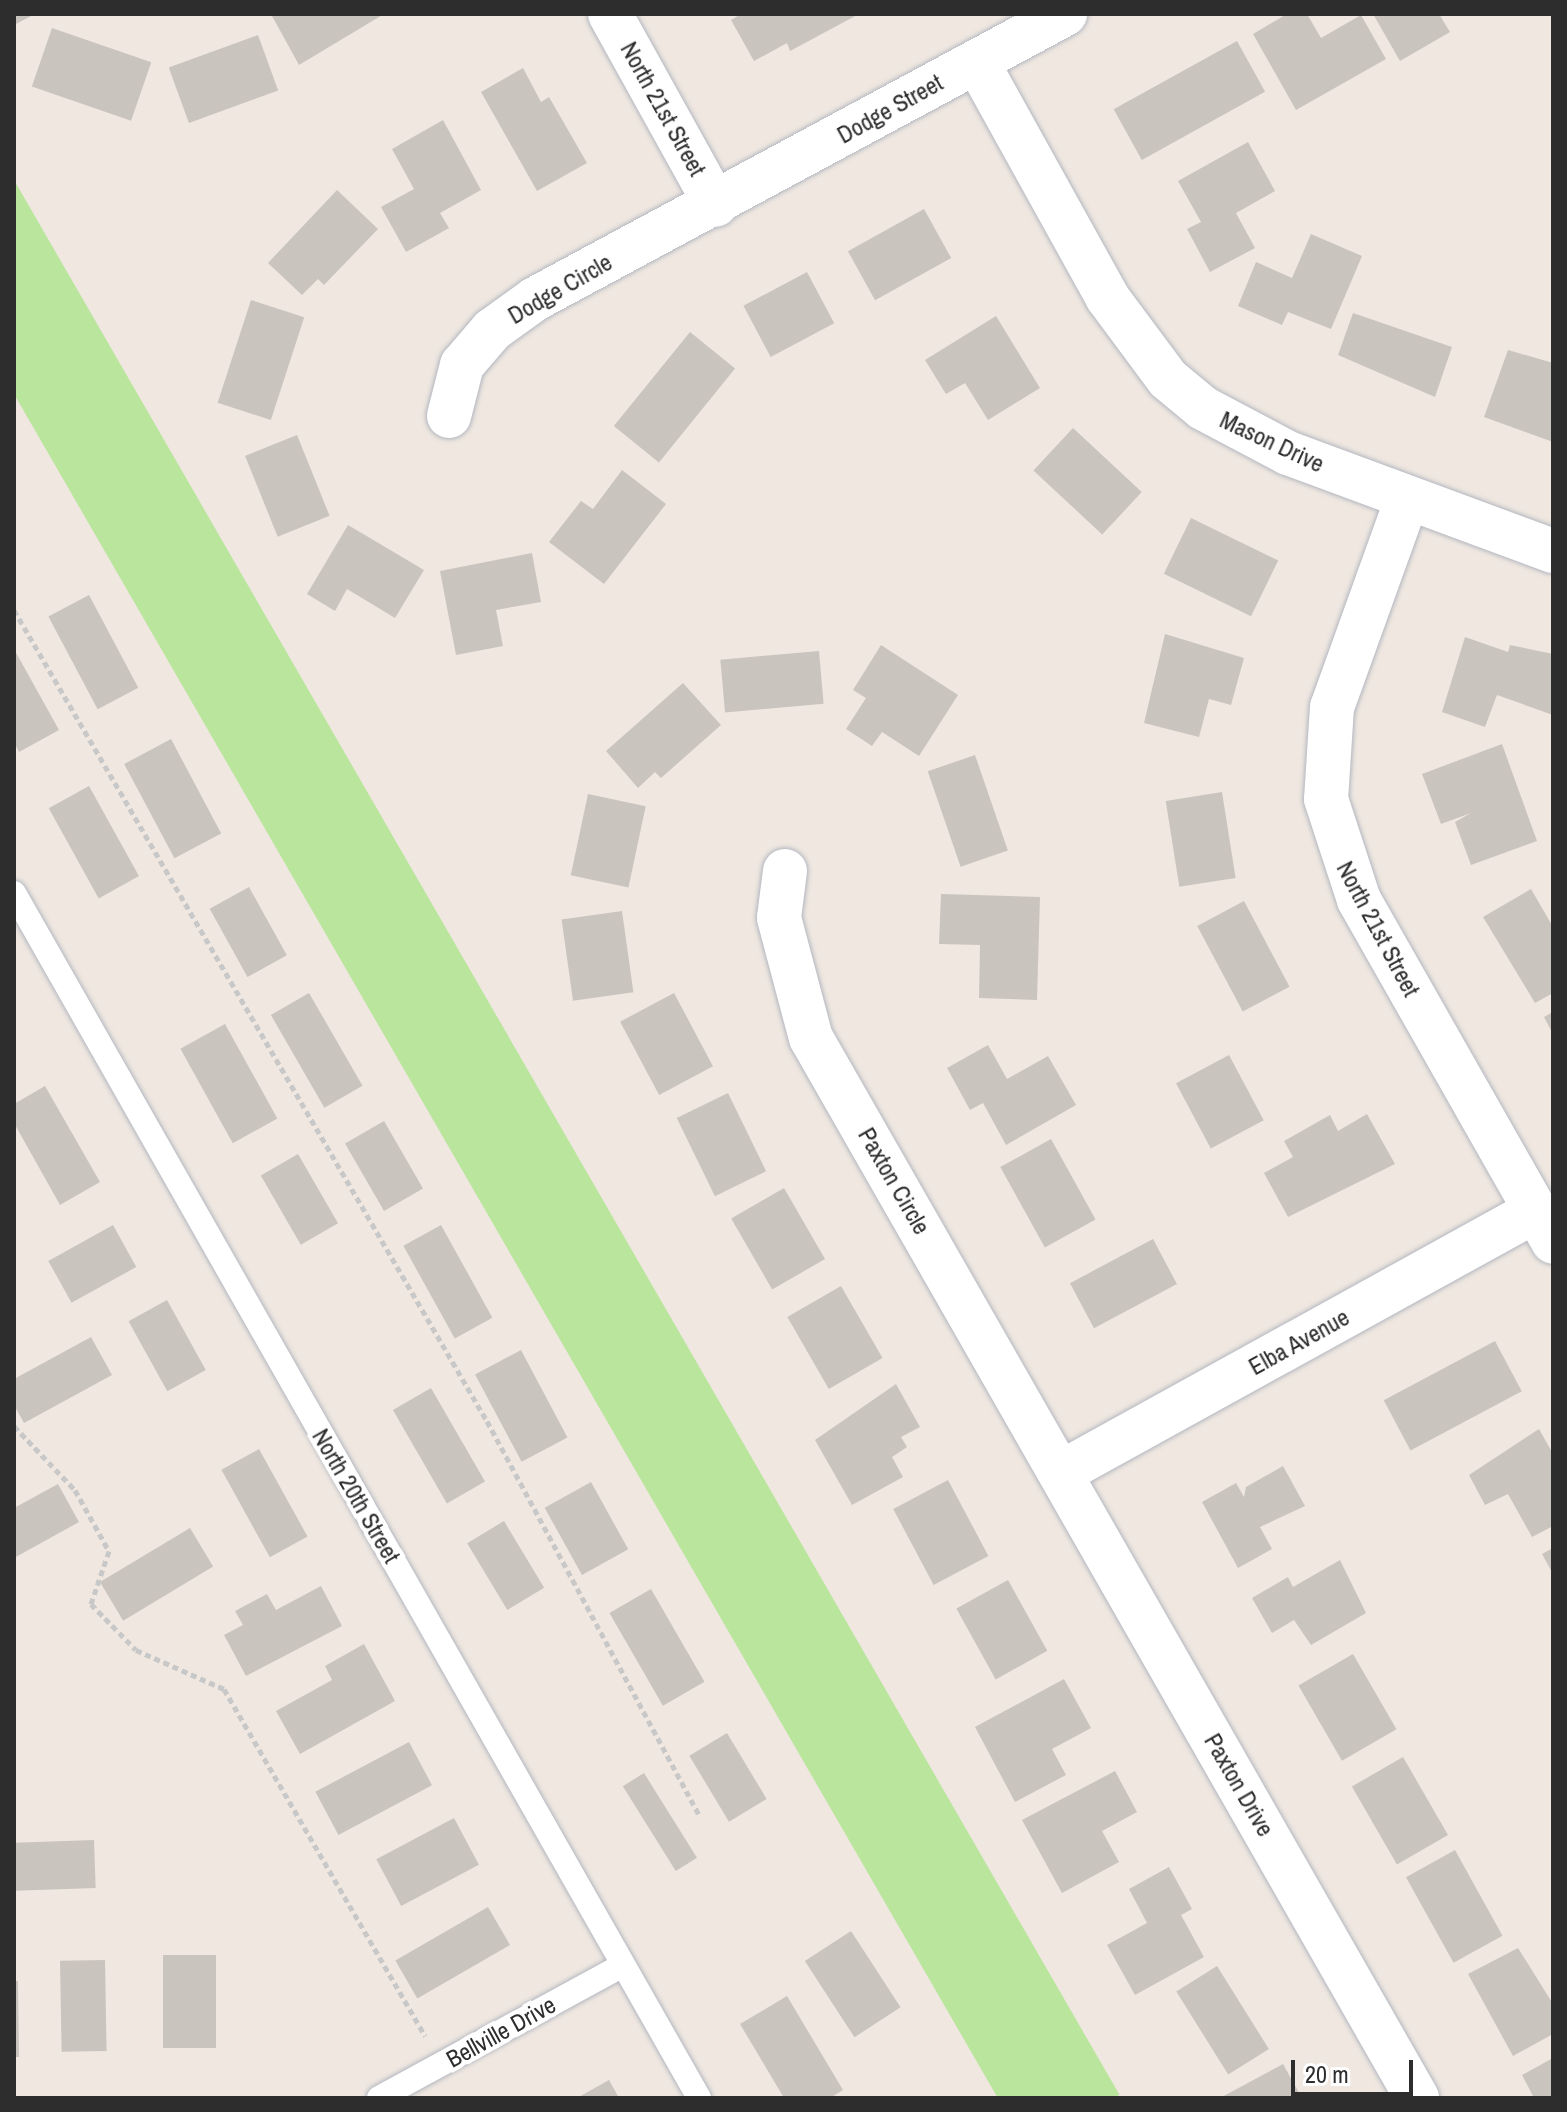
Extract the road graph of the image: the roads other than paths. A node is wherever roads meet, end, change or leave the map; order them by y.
1 (610, 14) edge
2 (1065, 14) edge
3 (977, 62) junction
4 (716, 205) junction
5 (449, 416) dead end
6 (1407, 499) junction
7 (1553, 551) edge
8 (785, 871) dead end
9 (14, 893) edge
10 (1544, 1227) edge
11 (1062, 1472) junction
12 (623, 1965) junction
13 (379, 2098) edge
14 (699, 2098) edge
15 (1417, 2098) edge

1 - 4 street, North 21st Street
2 - 3 street, Dodge Street
3 - 4 street, Dodge Street
3 - 6 street, Mason Drive
4 - 5 street, Dodge Circle
6 - 7 street, Mason Drive
6 - 10 street, North 21st Street
8 - 11 street, Paxton Circle
9 - 12 lane, North 20th Street
10 - 11 street, Elba Avenue
11 - 15 street, Paxton Drive
12 - 13 lane, Bellville Drive
12 - 14 lane, North 20th Street

